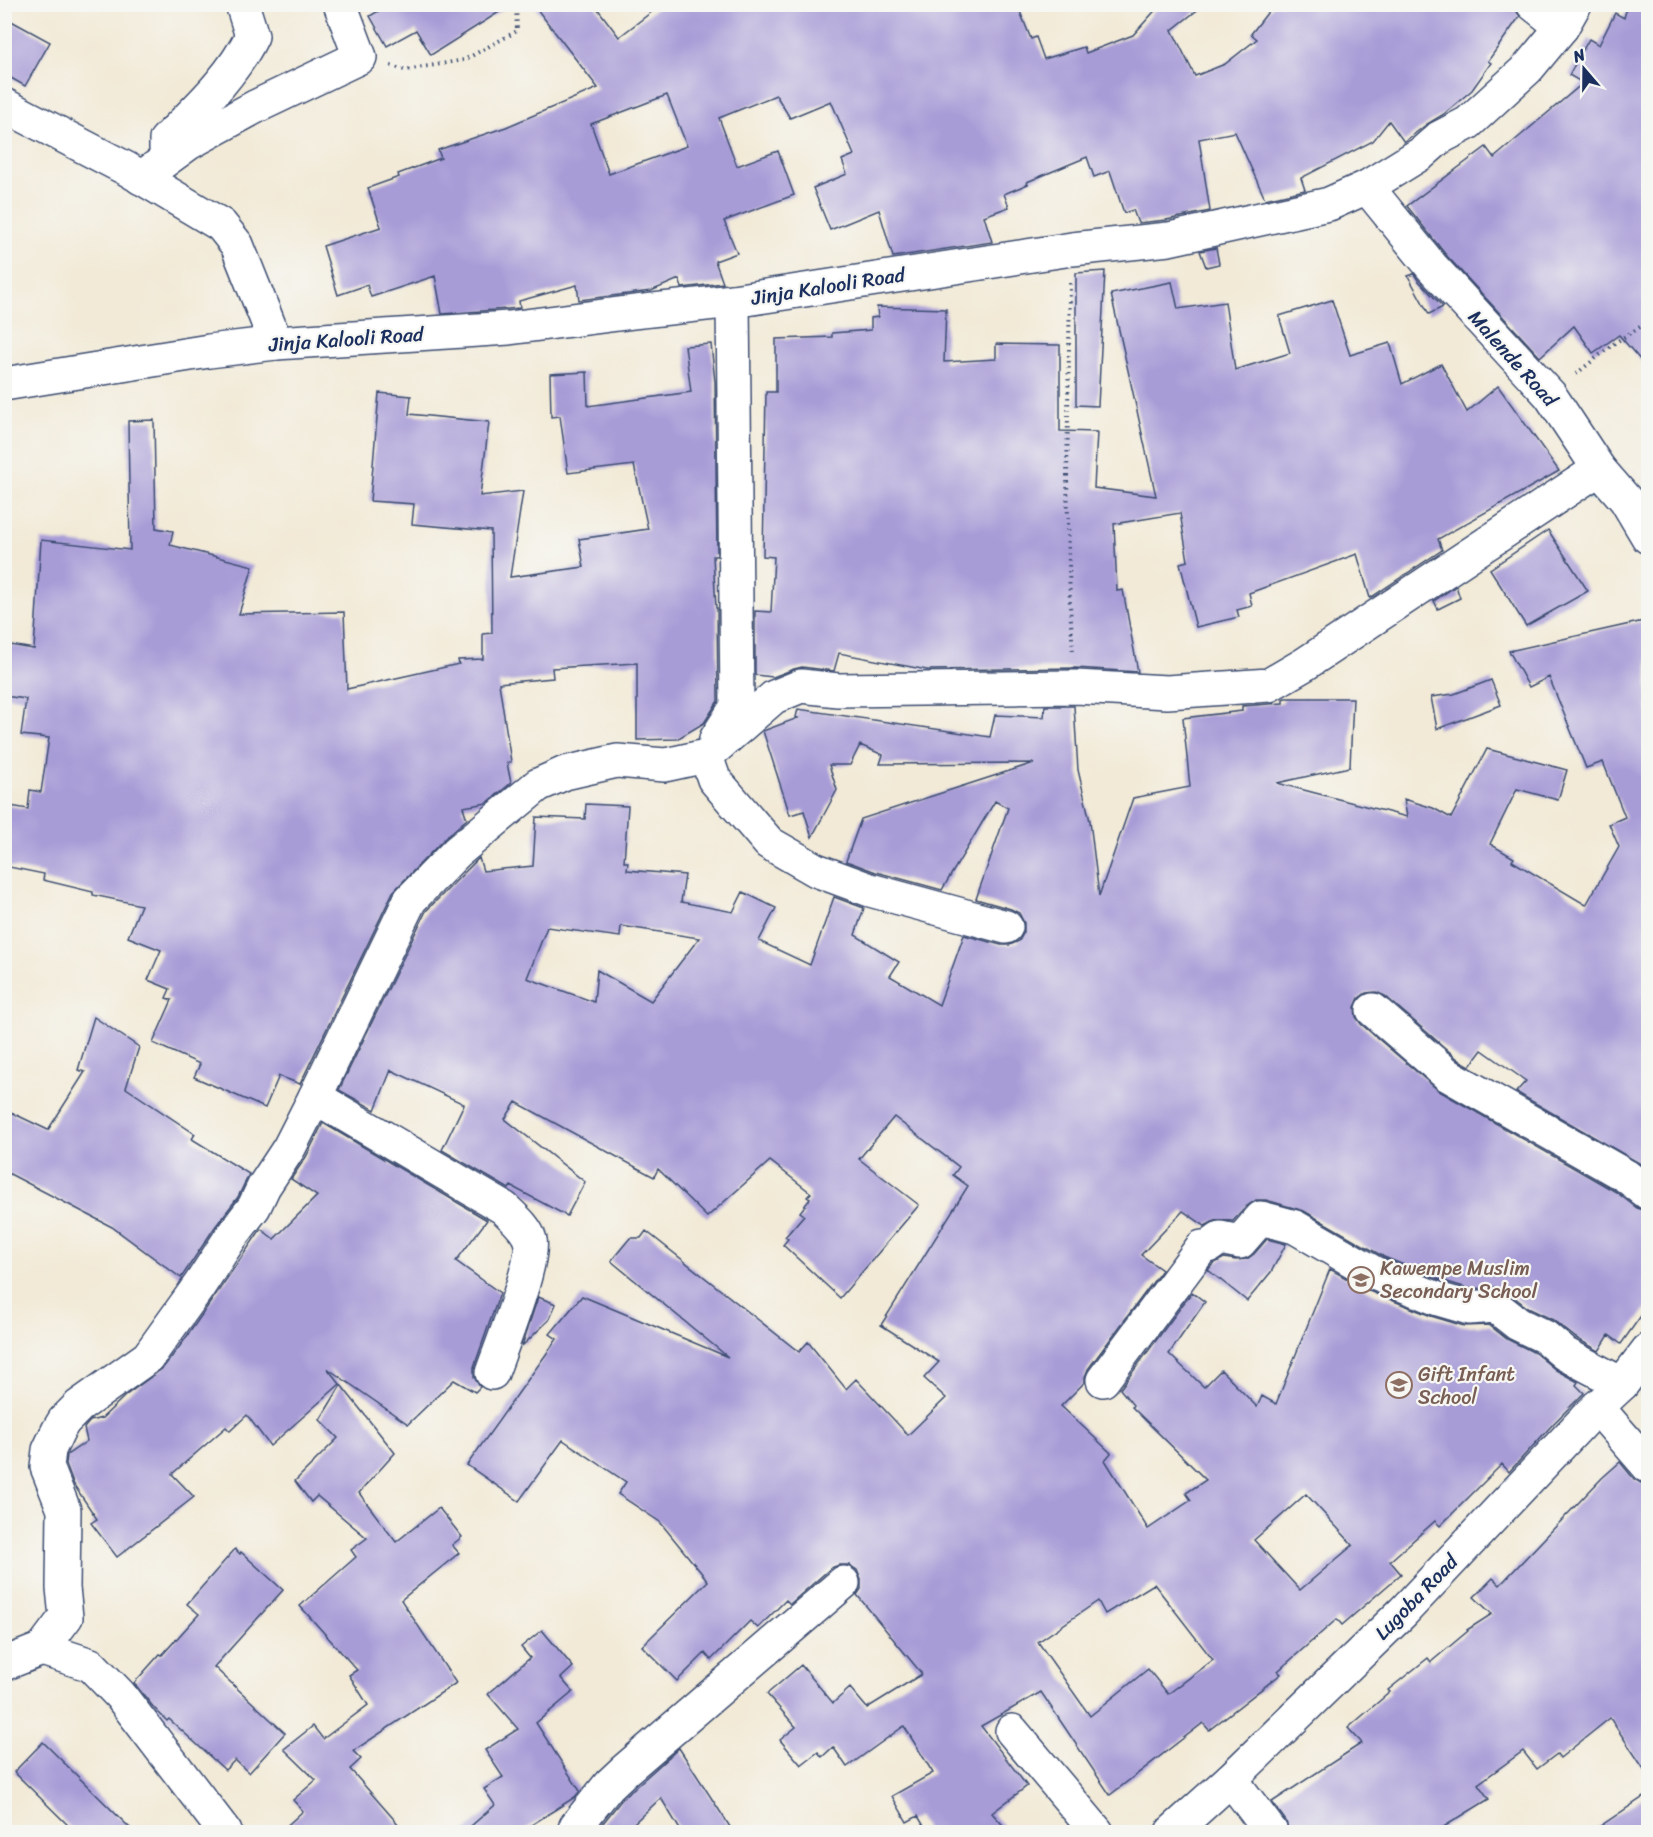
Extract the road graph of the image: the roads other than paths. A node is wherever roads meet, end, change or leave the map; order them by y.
1 (242, 4) edge
2 (340, 4) edge
3 (1533, 4) edge
4 (1569, 16) edge
5 (4, 105) edge
6 (153, 169) junction
7 (1367, 187) junction
8 (733, 301) junction
9 (276, 344) junction
10 (4, 384) edge
11 (1599, 469) junction
12 (1648, 537) edge
13 (706, 756) junction
14 (1006, 927) dead end
15 (1373, 1010) dead end
16 (315, 1097) junction
17 (1648, 1193) edge
18 (1648, 1350) edge
19 (492, 1373) dead end
20 (1103, 1380) dead end
21 (1622, 1384) junction
22 (1597, 1407) junction
23 (1648, 1466) edge
24 (843, 1583) dead end
25 (42, 1650) junction
26 (4, 1664) edge
27 (1012, 1731) dead end
28 (1231, 1779) junction
29 (225, 1833) edge
30 (574, 1833) edge
31 (1097, 1833) edge
32 (1172, 1833) edge
33 (1271, 1833) edge

1 - 6 street
2 - 6 street
3 - 4 street
4 - 7 street, Jinja Kalooli Road
5 - 6 street
6 - 9 street
7 - 8 street, Jinja Kalooli Road
7 - 11 street, Malende Road
8 - 9 street, Jinja Kalooli Road
8 - 13 street
9 - 10 street, Jinja Kalooli Road
11 - 12 street, Malende Road
11 - 13 street
13 - 14 street
13 - 16 street
15 - 17 street
16 - 19 street
16 - 25 street
18 - 21 street, Lugoba Road
20 - 21 street
21 - 22 street, Lugoba Road
22 - 23 street
22 - 28 street, Lugoba Road
24 - 30 street
25 - 26 street
25 - 29 street
27 - 31 street
28 - 32 street, Lugoba Road
28 - 33 street

